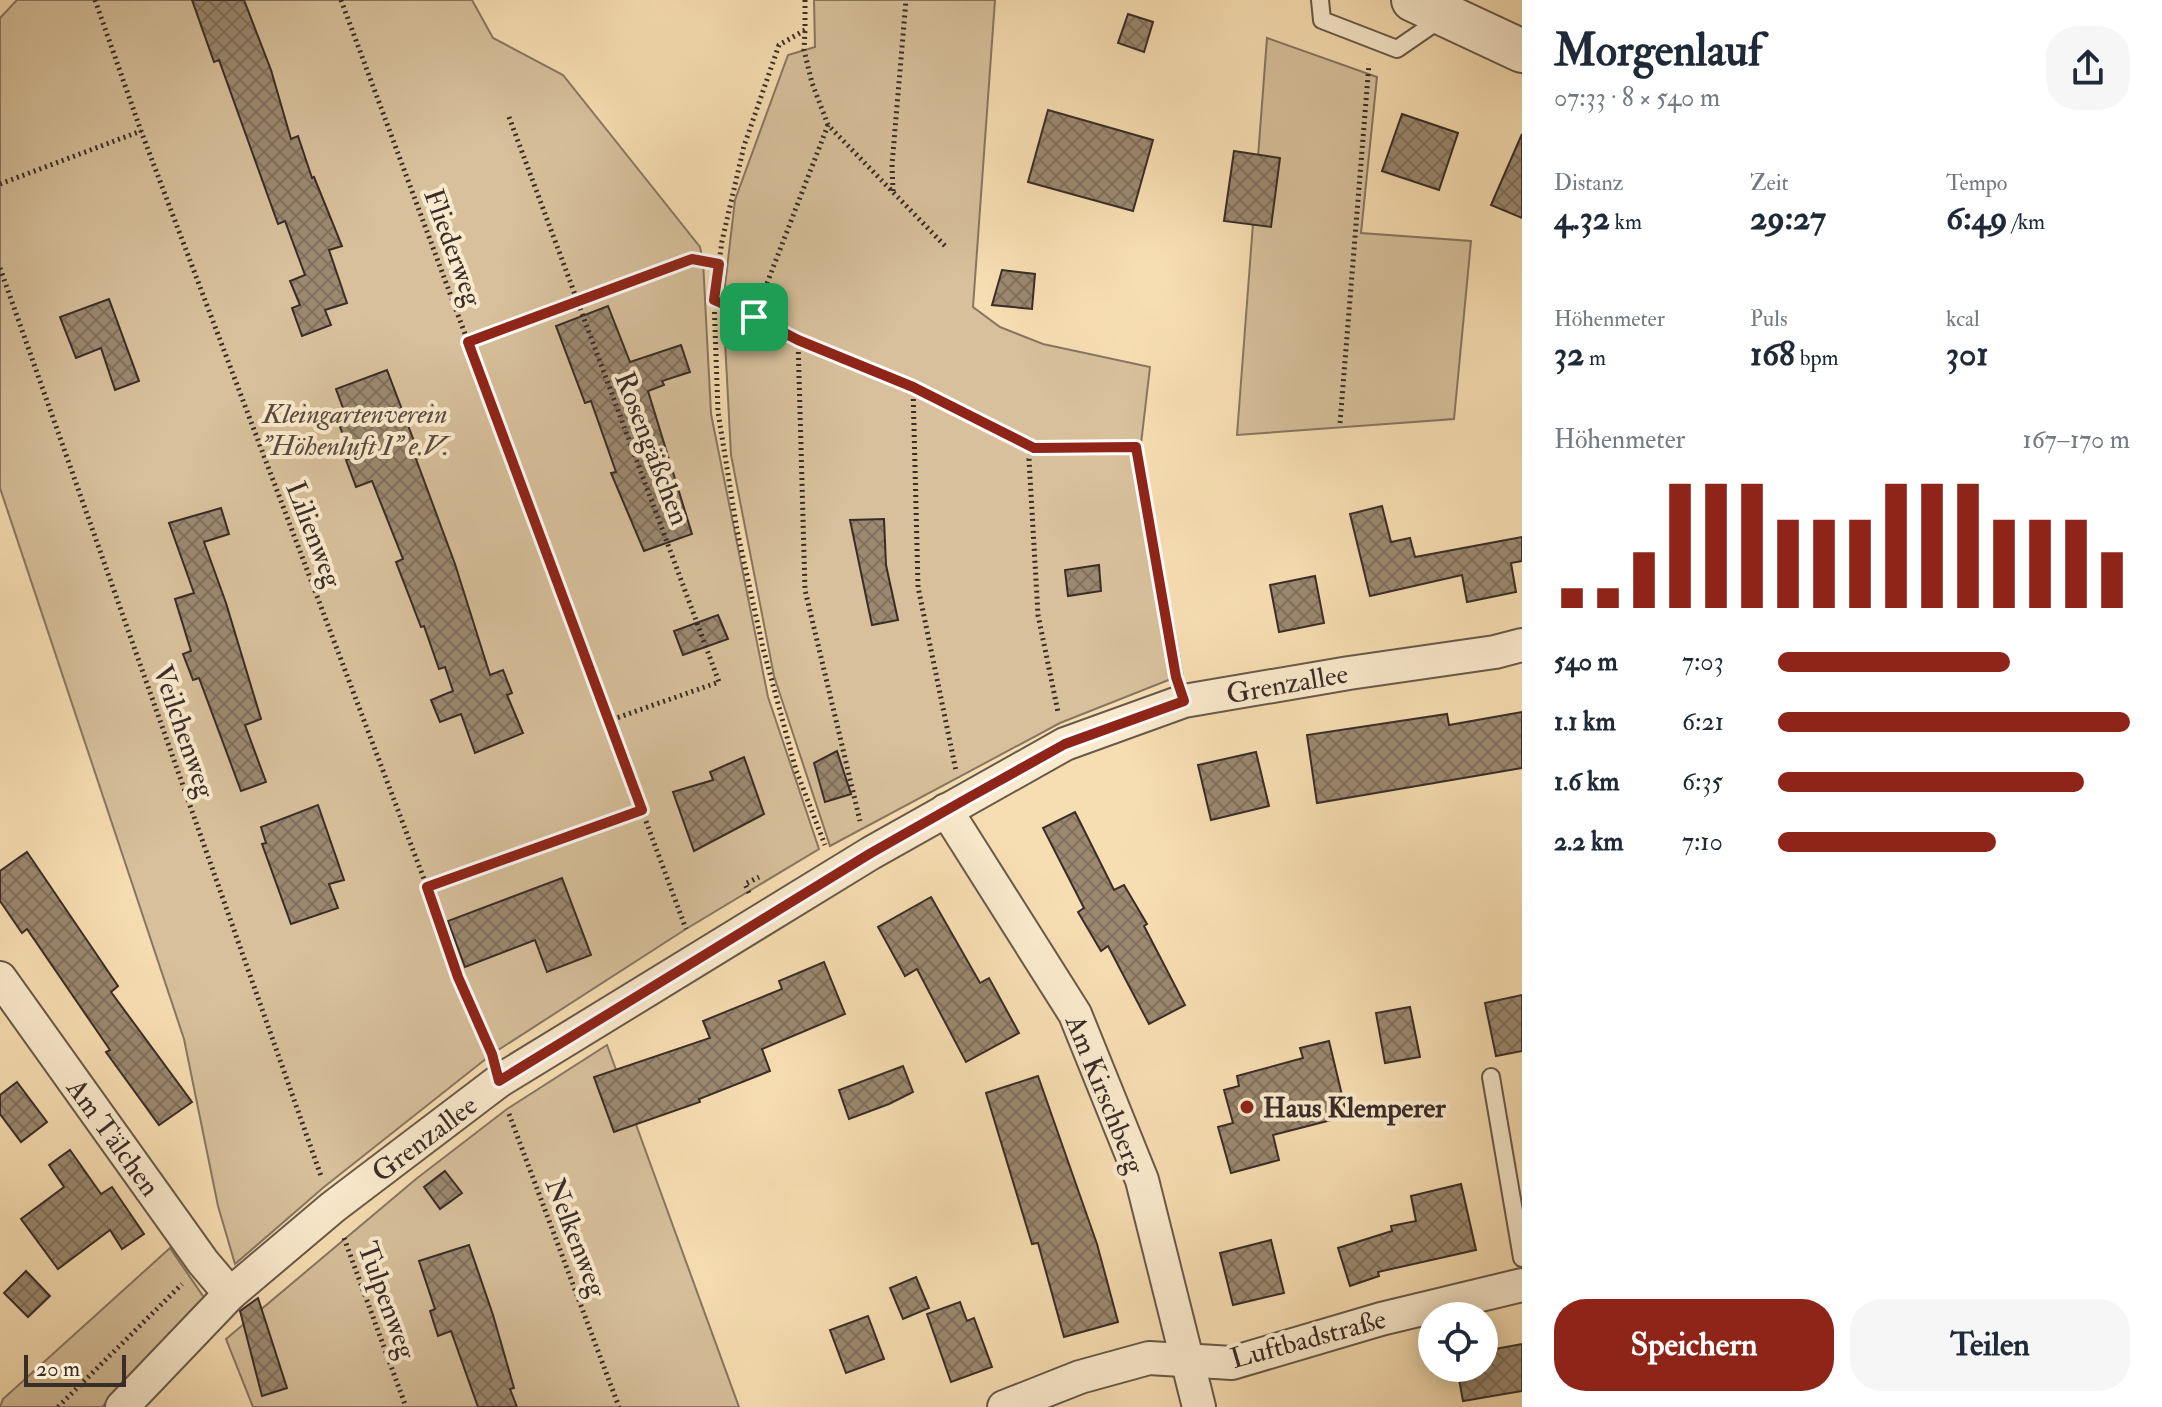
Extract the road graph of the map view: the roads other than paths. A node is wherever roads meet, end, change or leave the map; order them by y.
1 (1320, 0) edge
2 (1430, 7) edge
3 (1522, 51) edge
4 (1522, 645) edge
5 (957, 804) junction
6 (0, 978) edge
7 (1491, 1077) dead end
8 (1522, 1258) edge
9 (1522, 1285) edge
10 (230, 1294) junction
11 (1188, 1359) junction
12 (122, 1407) edge
13 (1004, 1407) edge
14 (1199, 1407) edge

1 - 2 lane
2 - 3 street
4 - 5 street, Grenzallee
5 - 10 street, Grenzallee
5 - 11 street, Am Kirschberg
6 - 10 street, Am Tälchen
7 - 8 lane
9 - 11 street, Luftbadstraße
10 - 12 street, Grenzallee
11 - 13 street, Luftbadstraße
11 - 14 street, Am Kirschberg

